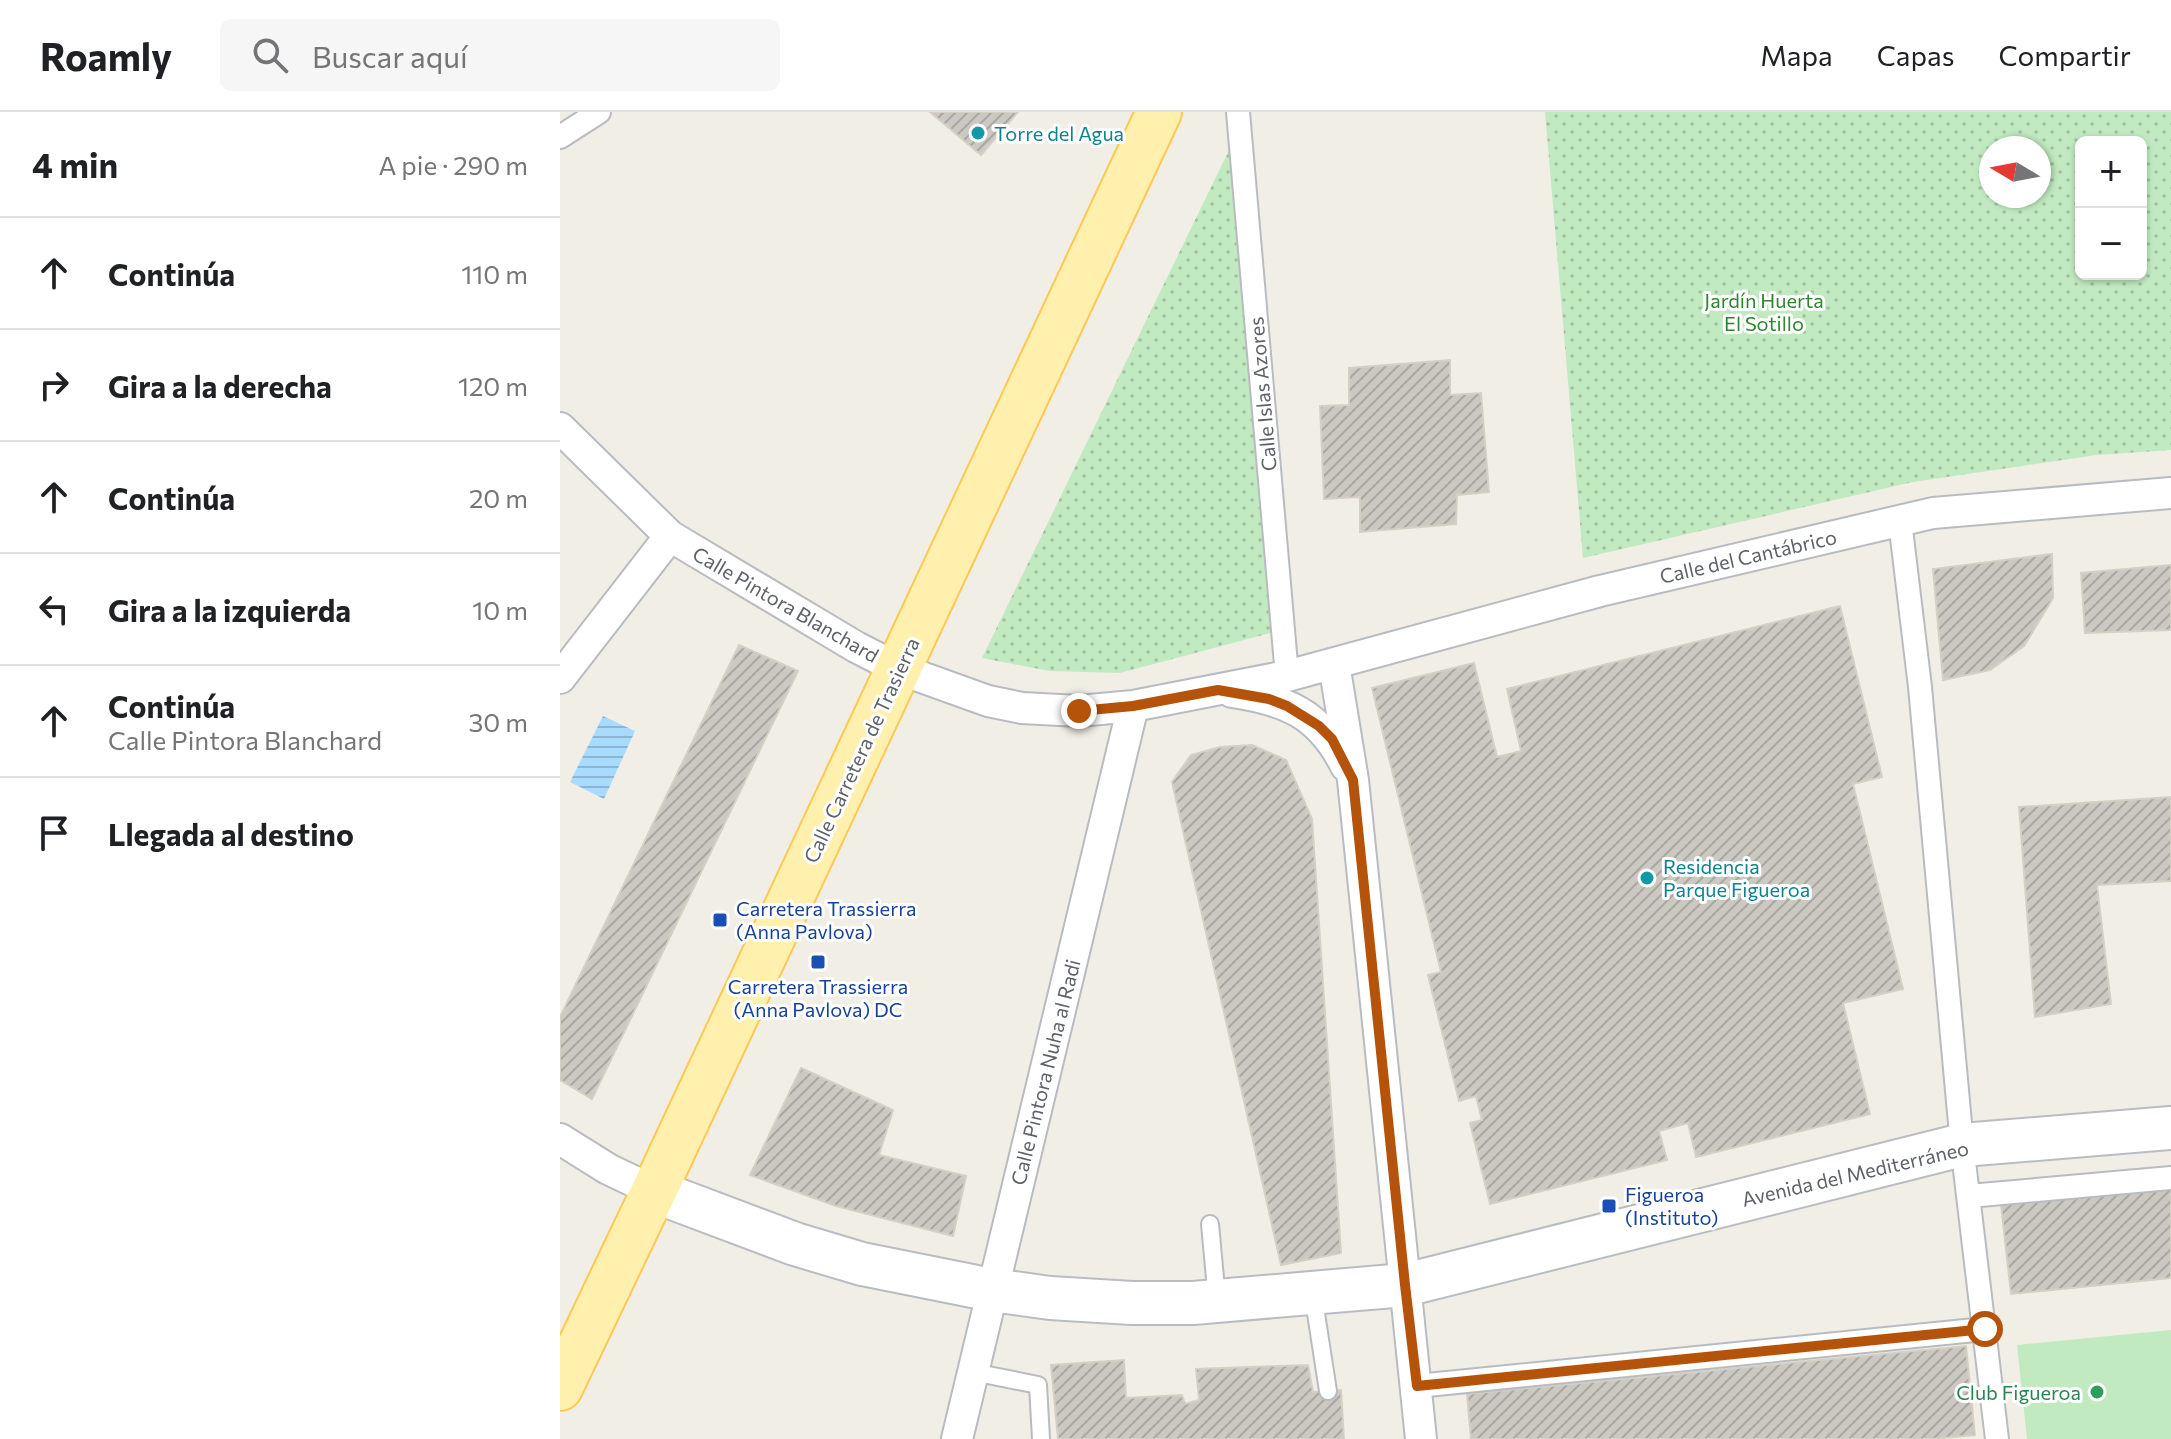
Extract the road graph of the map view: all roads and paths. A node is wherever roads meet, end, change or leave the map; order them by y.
1 (599, 112) edge
2 (1159, 112) edge
3 (1238, 112) edge
4 (560, 137) edge
5 (560, 428) edge
6 (2171, 493) edge
7 (1900, 521) junction
8 (670, 536) junction
9 (1334, 664) junction
10 (899, 669) junction
11 (1287, 676) junction
12 (560, 678) edge
13 (1218, 690) junction
14 (1133, 706) junction
15 (1353, 780) junction
16 (2171, 1128) edge
17 (560, 1139) edge
18 (1962, 1145) junction
19 (2171, 1178) edge
20 (654, 1191) junction
21 (1969, 1196) junction
22 (1210, 1224) dead end
23 (1405, 1285) junction
24 (992, 1290) junction
25 (1312, 1293) junction
26 (1217, 1301) junction
27 (1985, 1329) junction
28 (973, 1372) junction
29 (1417, 1386) junction
30 (560, 1388) edge
31 (1328, 1391) dead end
32 (957, 1439) edge
33 (1041, 1439) edge
34 (1421, 1439) edge
35 (1997, 1439) edge

1 - 4 street
2 - 10 main road, Calle Carretera de Trasierra
3 - 11 street, Calle Islas Azores
5 - 8 street, Calle Pintora Blanchard
6 - 7 street, Calle del Cantábrico
7 - 9 street, Calle del Cantábrico
7 - 18 street
8 - 10 street, Calle Pintora Blanchard
8 - 12 street
9 - 11 street, Calle Pintora Blanchard
9 - 15 street
10 - 14 street, Calle Pintora Blanchard
10 - 20 main road, Calle Carretera de Trasierra
11 - 13 street, Calle Pintora Blanchard
13 - 14 street, Calle Pintora Blanchard
13 - 15 street
14 - 24 street, Calle Pintora Nuha al Radi
15 - 23 street
16 - 18 main road, Avenida del Mediterráneo
17 - 20 street
18 - 21 street
18 - 23 main road, Avenida del Mediterráneo
19 - 21 street
20 - 24 main road, Avenida del Mediterráneo
20 - 30 main road, Calle Carretera de Trasierra
21 - 27 street
22 - 26 lane
23 - 25 main road, Avenida del Mediterráneo
23 - 29 street
24 - 26 main road, Avenida del Mediterráneo
24 - 28 street, Calle Pintora Nuha al Radi
25 - 26 main road, Avenida del Mediterráneo
25 - 31 lane
27 - 29 street
27 - 35 street
28 - 32 street, Calle Pintora Nuha al Radi
28 - 33 lane
29 - 34 street

